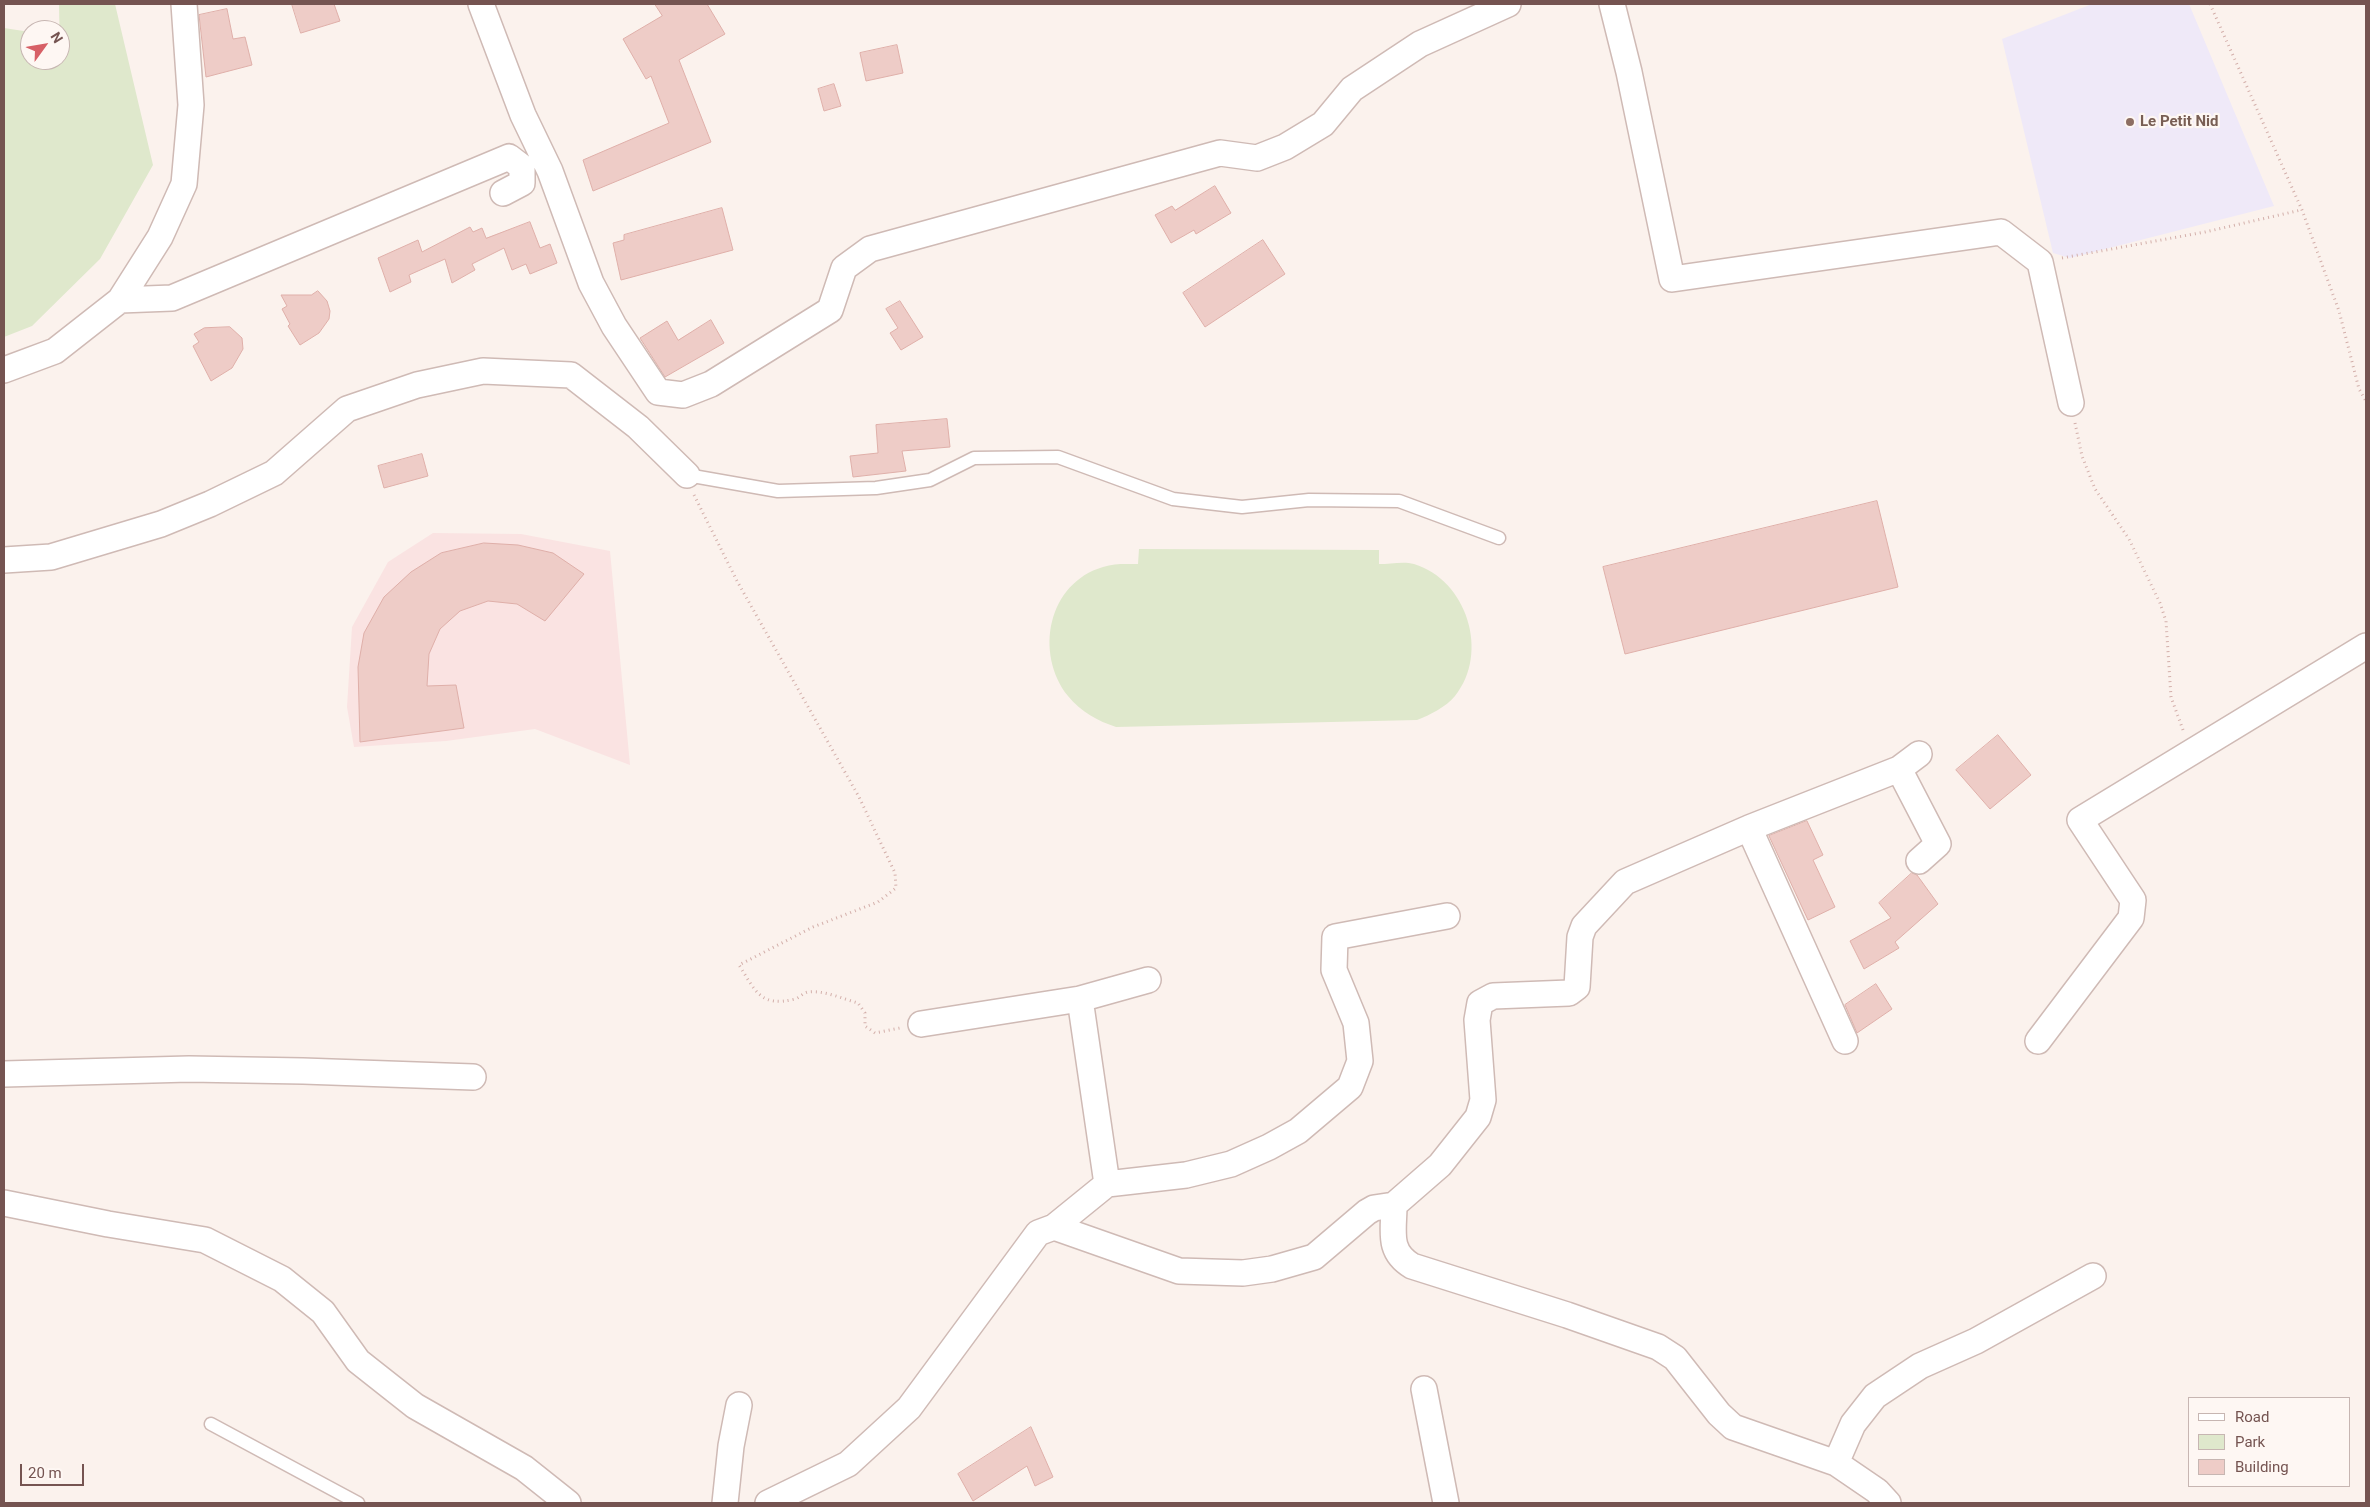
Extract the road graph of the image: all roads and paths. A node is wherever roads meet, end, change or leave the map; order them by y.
1 (184, 4) edge
2 (480, 4) edge
3 (1508, 4) edge
4 (1612, 4) edge
5 (2210, 4) edge
6 (503, 193) dead end
7 (2302, 210) junction
8 (2040, 262) junction
9 (120, 300) junction
10 (4, 370) edge
11 (2366, 402) edge
12 (2070, 403) joint
13 (687, 475) joint
14 (697, 504) dead end
15 (1499, 538) dead end
16 (4, 560) edge
17 (2366, 646) edge
18 (2191, 752) junction
19 (1919, 754) dead end
20 (1899, 769) junction
21 (1749, 828) junction
22 (1919, 861) dead end
23 (1447, 916) dead end
24 (1148, 980) dead end
25 (1080, 999) junction
26 (921, 1024) joint
27 (1845, 1041) dead end
28 (2038, 1041) dead end
29 (4, 1074) edge
30 (473, 1077) dead end
31 (1107, 1184) junction
32 (4, 1203) edge
33 (1394, 1205) junction
34 (1054, 1226) junction
35 (2092, 1276) dead end
36 (1424, 1389) dead end
37 (739, 1405) dead end
38 (211, 1424) dead end
39 (1836, 1463) junction
40 (358, 1503) edge
41 (568, 1503) edge
42 (725, 1503) edge
43 (768, 1503) edge
44 (1446, 1503) edge
45 (1888, 1503) edge

1 - 9 street
2 - 3 street
4 - 8 street
5 - 7 path
6 - 9 street
7 - 8 path
7 - 11 path
8 - 12 street
9 - 10 street
12 - 18 path
13 - 15 lane
13 - 16 street
14 - 26 path
17 - 18 street
18 - 28 street
19 - 20 street
20 - 21 street
20 - 22 street
21 - 27 street
21 - 33 street
23 - 31 street
24 - 25 street
25 - 26 street
25 - 31 street
29 - 30 street
31 - 34 street
32 - 41 street
33 - 34 street
33 - 39 street
34 - 43 street
35 - 39 street
36 - 44 street
37 - 42 street
38 - 40 lane
39 - 45 street

